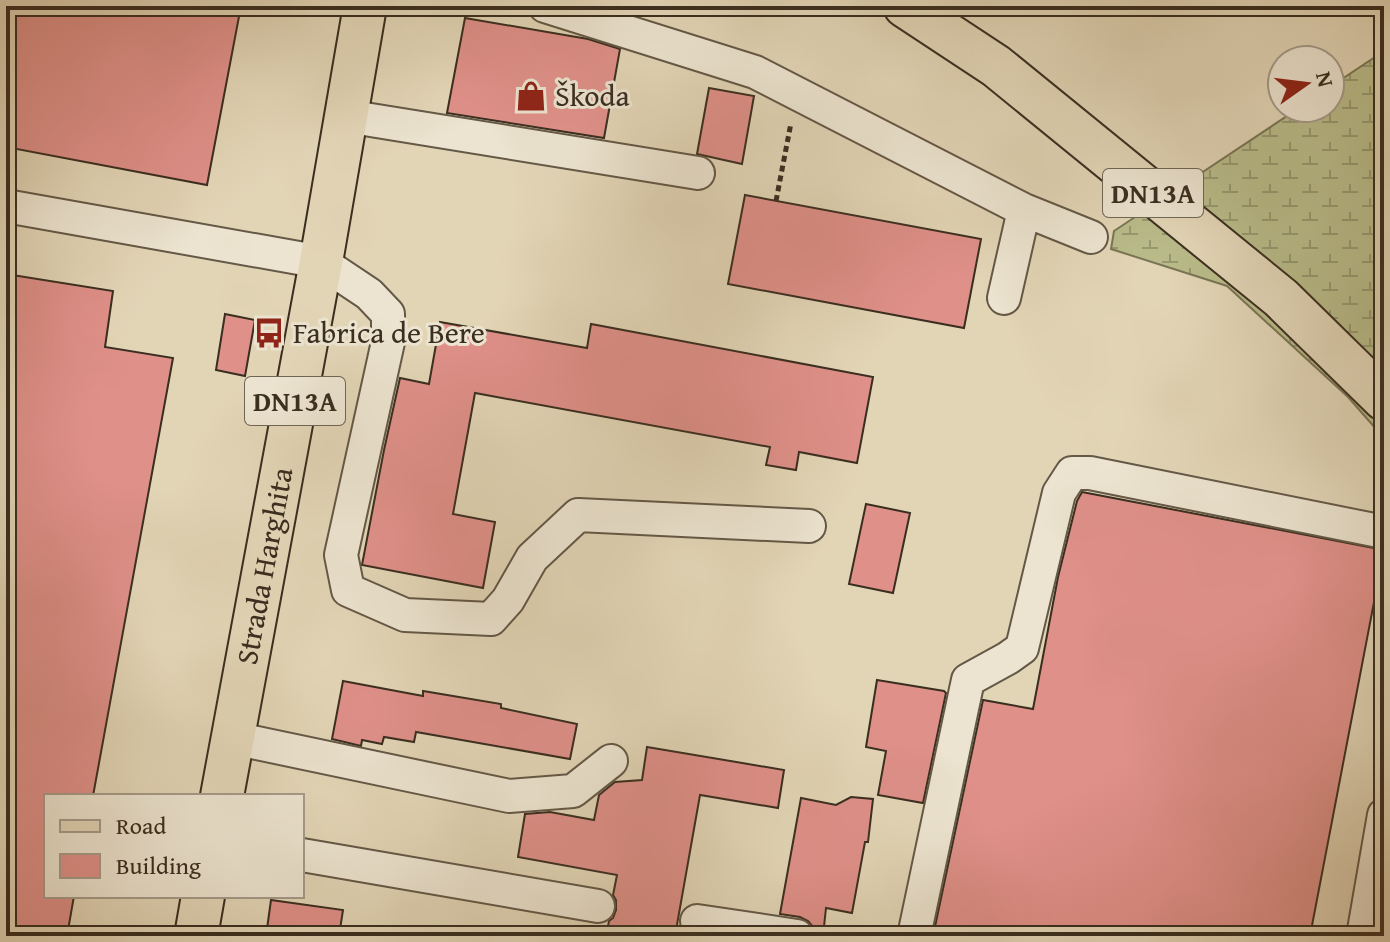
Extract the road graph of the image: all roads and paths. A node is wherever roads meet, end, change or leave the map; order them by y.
1 (365, 6) edge
2 (545, 6) edge
3 (905, 6) edge
4 (796, 94) junction
5 (346, 116) junction
6 (698, 173) dead end
7 (776, 201) dead end
8 (6, 206) edge
9 (1024, 210) junction
10 (1091, 237) dead end
11 (321, 262) junction
12 (1004, 298) dead end
13 (1384, 399) edge
14 (809, 526) dead end
15 (1384, 532) edge
16 (233, 738) junction
17 (611, 761) dead end
18 (222, 794) edge
19 (1384, 815) edge
20 (304, 855) edge
21 (203, 898) edge
22 (598, 906) dead end
23 (697, 921) dead end
24 (196, 936) edge
25 (797, 936) edge
26 (914, 936) edge
27 (1363, 936) edge

1 - 5 main road, Strada Harghita / DN13A
2 - 4 lane
3 - 13 main road, DN13A
4 - 7 path
4 - 9 lane
5 - 6 lane
5 - 11 main road, Strada Harghita / DN13A
8 - 11 lane
9 - 10 lane
9 - 12 lane
11 - 14 lane
11 - 16 main road, Strada Harghita / DN13A
15 - 26 lane
16 - 17 lane
16 - 18 main road, Strada Harghita / DN13A
19 - 27 lane
20 - 22 lane
21 - 24 main road
23 - 25 lane

